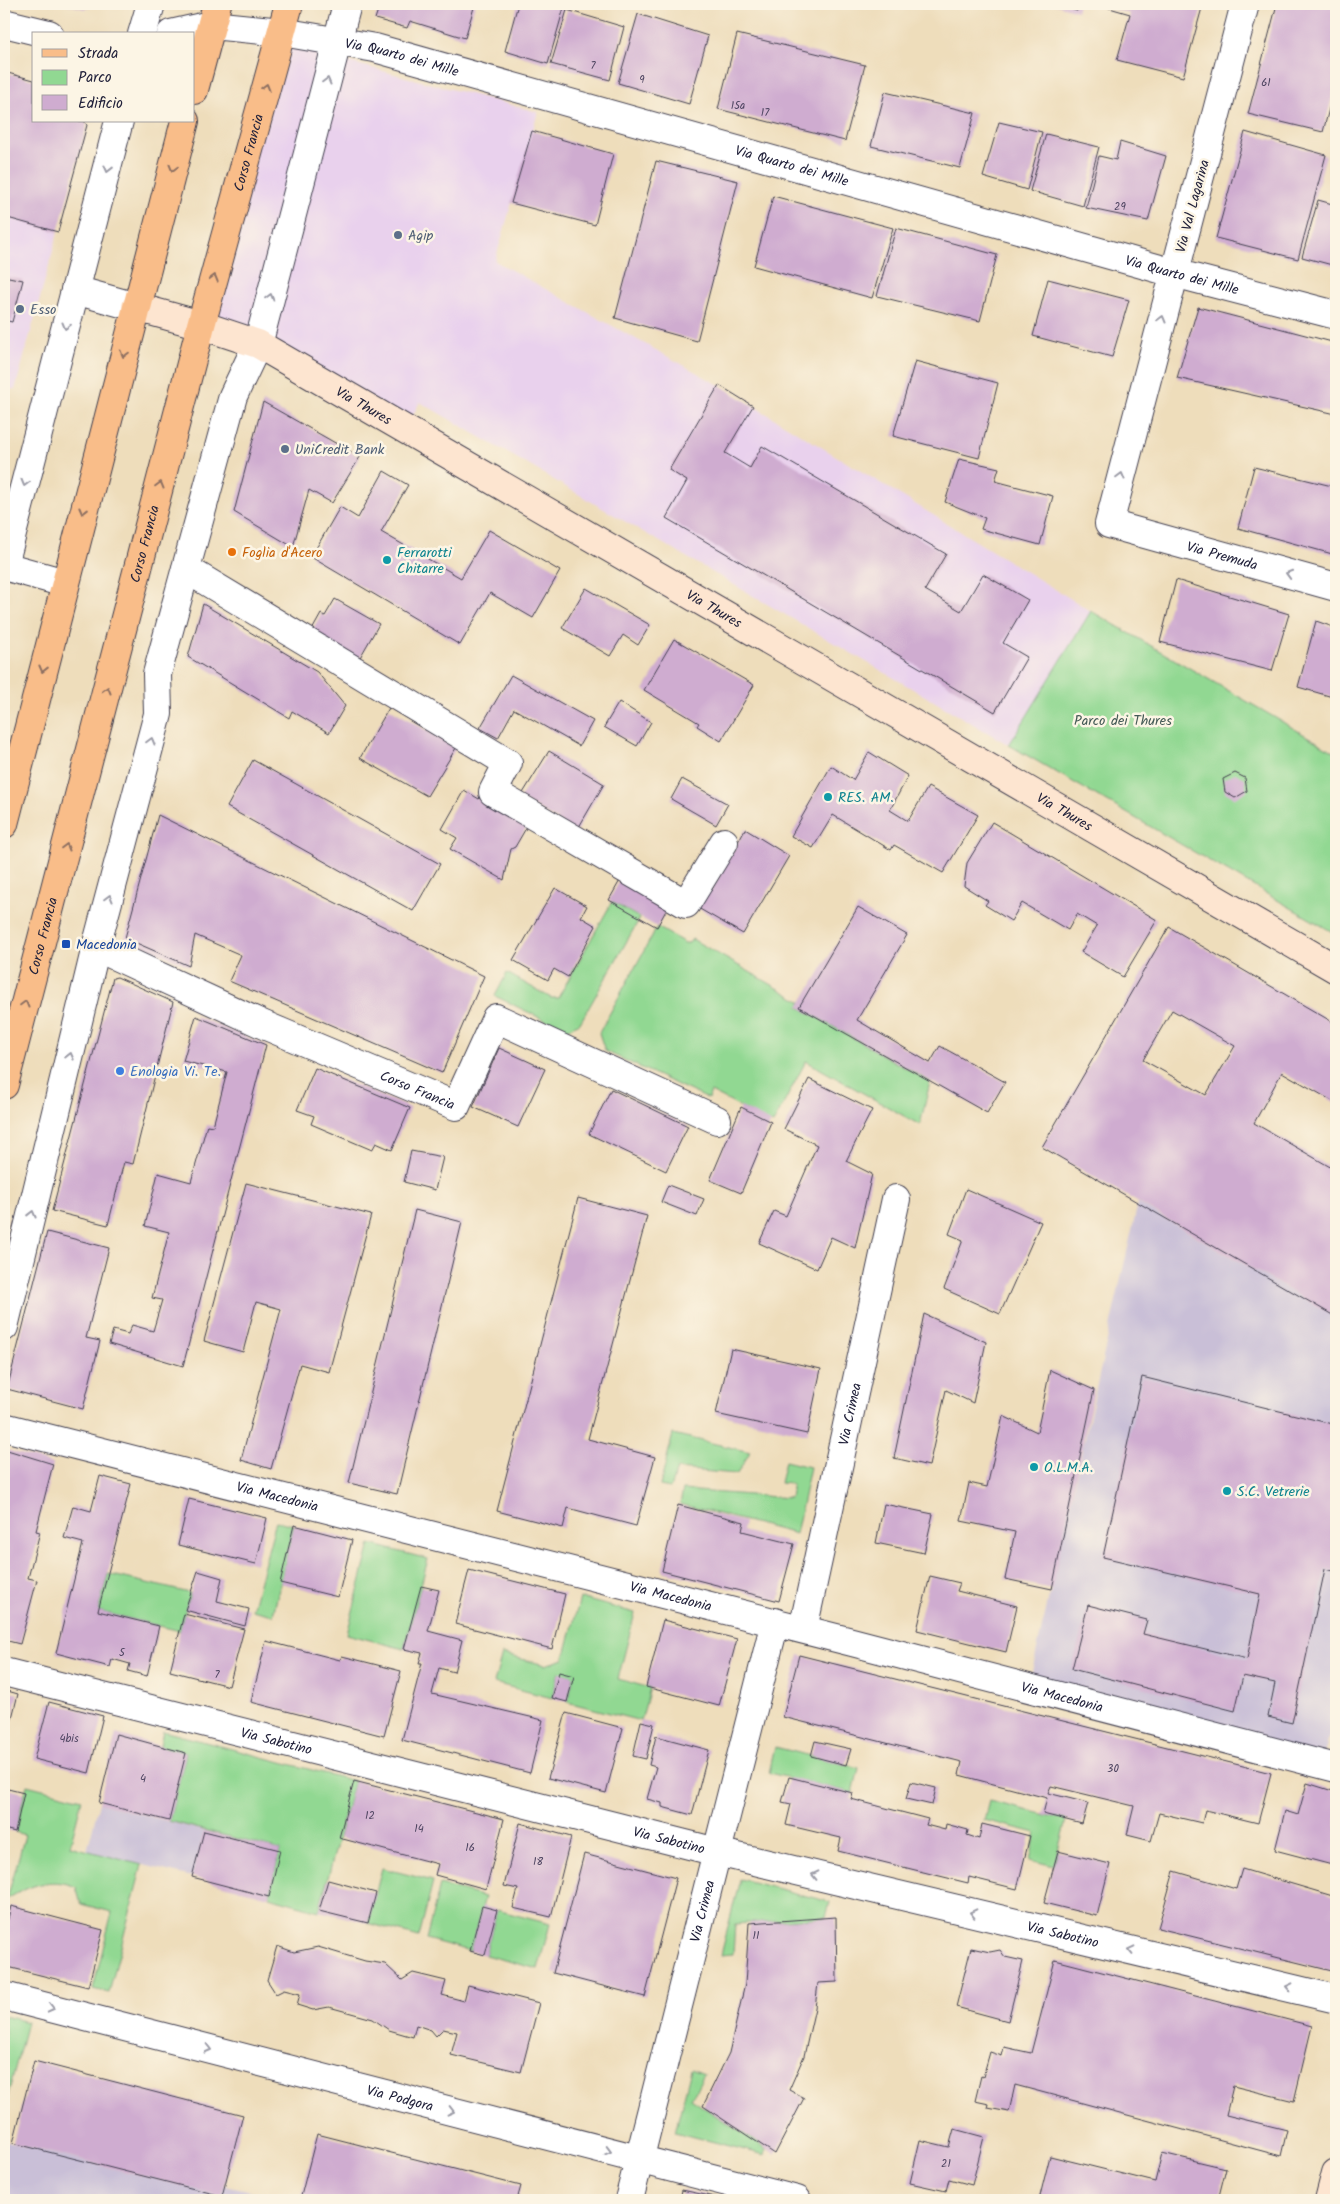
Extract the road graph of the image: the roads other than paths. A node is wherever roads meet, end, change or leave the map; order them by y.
1 (151, 4) edge
2 (289, 4) edge
3 (347, 4) edge
4 (1245, 4) edge
5 (214, 14) edge
6 (4, 23) edge
7 (41, 32) edge
8 (143, 32) edge
9 (175, 32) edge
10 (282, 32) junction
11 (337, 40) junction
12 (195, 86) edge
13 (119, 122) edge
14 (185, 122) edge
15 (1174, 273) junction
16 (75, 290) junction
17 (136, 307) junction
18 (1336, 315) edge
19 (202, 325) junction
20 (258, 344) junction
21 (1109, 524) joint
22 (4, 565) edge
23 (186, 569) junction
24 (65, 583) junction
25 (1336, 587) edge
26 (4, 824) edge
27 (724, 842) dead end
28 (96, 947) junction
29 (1336, 969) edge
30 (4, 1085) edge
31 (717, 1120) dead end
32 (896, 1199) dead end
33 (12, 1259) edge
34 (4, 1327) edge
35 (4, 1427) edge
36 (775, 1622) junction
37 (802, 1629) junction
38 (4, 1672) edge
39 (1336, 1768) edge
40 (717, 1852) junction
41 (4, 1996) edge
42 (1336, 1999) edge
43 (640, 2160) junction
44 (1336, 2173) edge
45 (629, 2200) edge
46 (797, 2200) edge
47 (1329, 2200) edge

1 - 8 street
2 - 10 main road, Corso Francia
3 - 11 street
4 - 15 street, Via Val Lagarina
5 - 9 street, Via Quarto dei Mille
5 - 10 street, Via Quarto dei Mille
5 - 12 main road
6 - 7 street
10 - 11 street, Via Quarto dei Mille
19 -> 10 main road, Corso Francia
11 - 15 street, Via Quarto dei Mille
20 -> 11 street
13 -> 16 street
14 -> 17 main road
15 - 18 street, Via Quarto dei Mille
21 -> 15 street, Via Val Lagarina
16 - 17 street, Via Thures
16 -> 22 street
17 - 19 street, Via Thures
17 -> 24 main road
19 - 20 street, Via Thures
30 -> 19 main road, Corso Francia
20 - 23 street
20 - 29 street, Via Thures
25 -> 21 street, Via Premuda
22 - 24 street
23 - 27 street
28 -> 23 street
24 -> 26 main road
28 - 31 street, Corso Francia
33 -> 28 street
32 - 37 street, Via Crimea
33 - 34 street
35 - 36 street, Via Macedonia
36 - 37 street, Via Macedonia
36 - 40 street, Via Crimea
37 - 39 street, Via Macedonia
38 - 40 street, Via Sabotino
42 -> 40 street, Via Sabotino
40 - 43 street, Via Crimea
41 -> 43 street, Via Podgora
43 - 45 street, Via Crimea
43 - 46 street, Via Podgora
44 - 47 street

